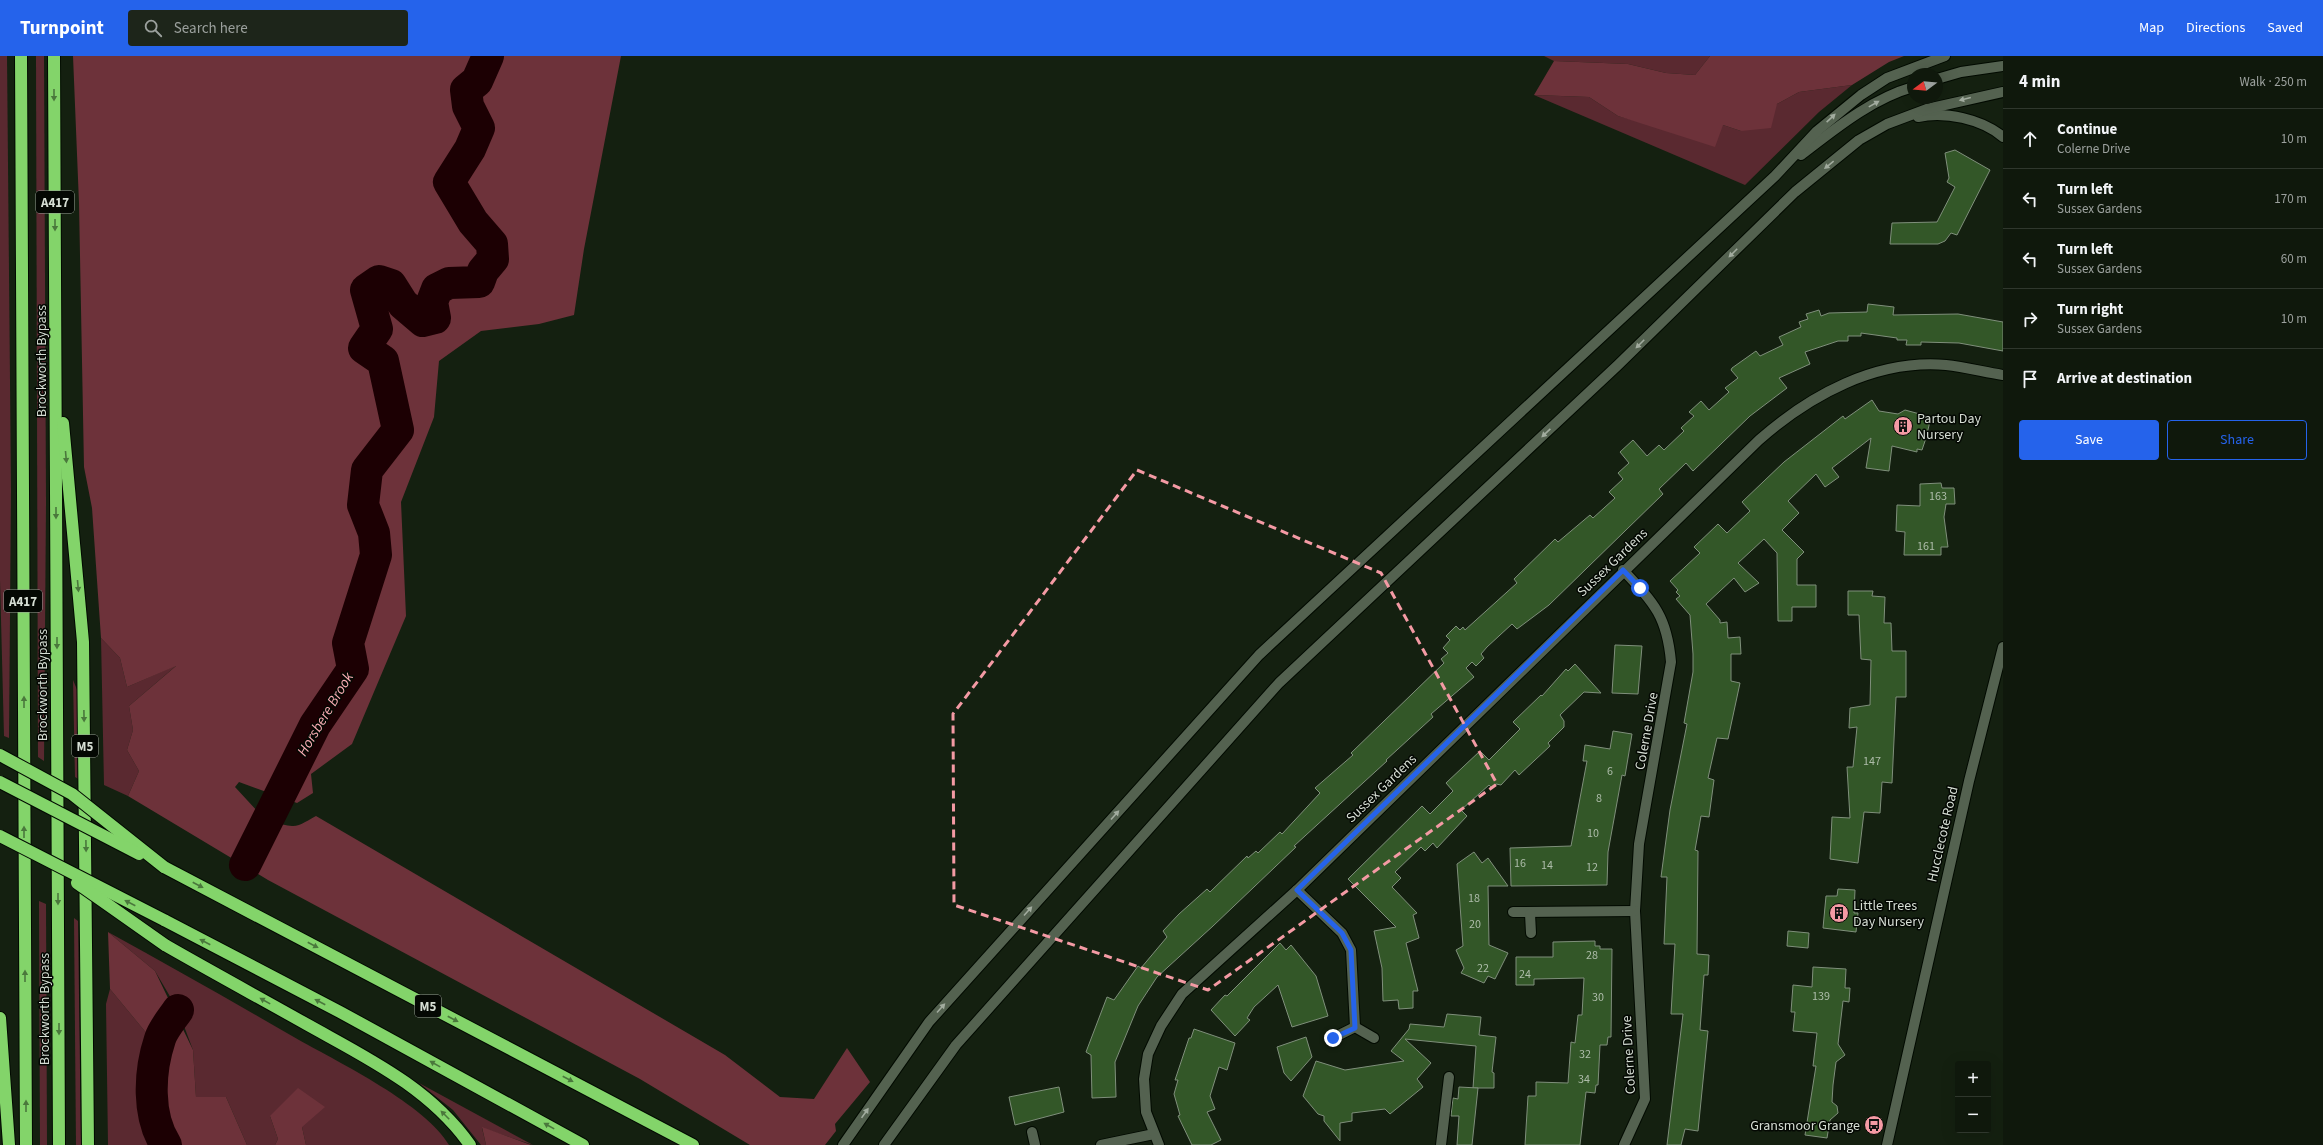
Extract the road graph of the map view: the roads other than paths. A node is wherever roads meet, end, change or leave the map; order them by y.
1 (21, 56) edge
2 (54, 56) edge
3 (1945, 56) edge
4 (2003, 66) edge
5 (1943, 77) edge
6 (1907, 90) edge
7 (2003, 92) edge
8 (1886, 124) junction
9 (2003, 138) edge
10 (1775, 176) junction
11 (56, 348) junction
12 (2003, 375) edge
13 (1623, 570) junction
14 (2003, 649) edge
15 (0, 755) edge
16 (0, 782) edge
17 (0, 836) edge
18 (44, 860) junction
19 (164, 867) junction
20 (1297, 890) junction
21 (1634, 911) junction
22 (1513, 912) dead end
23 (1530, 914) junction
24 (1531, 933) dead end
25 (0, 1018) edge
26 (1355, 1028) junction
27 (1333, 1038) dead end
28 (1374, 1038) dead end
29 (1449, 1076) dead end
30 (1032, 1132) dead end
31 (1154, 1134) junction
32 (9, 1145) edge
33 (26, 1145) edge
34 (59, 1145) edge
35 (88, 1145) edge
36 (470, 1145) edge
37 (583, 1145) edge
38 (693, 1145) edge
39 (843, 1145) edge
40 (884, 1145) edge
41 (1036, 1145) edge
42 (1101, 1145) edge
43 (1158, 1145) edge
44 (1440, 1145) edge
45 (1624, 1145) edge
46 (1887, 1145) edge

33 -> 1 highway, Brockworth Bypass / A417
2 -> 11 highway, Brockworth Bypass / A417
10 -> 3 street
4 - 5 street
10 -> 6 street
7 -> 8 street
8 - 9 street
8 -> 40 street
39 -> 10 street
11 -> 34 highway, Brockworth Bypass / A417
11 -> 35 highway, M5
12 - 13 street, Sussex Gardens
13 - 20 street, Sussex Gardens
13 - 21 street, Colerne Drive
14 - 46 street, Hucclecote Road
15 - 19 highway, M5, bridge
16 - 19 highway, M5, bridge
17 - 18 highway, bridge
36 -> 18 highway, bridge
37 -> 18 highway, bridge
19 -> 38 highway, M5
20 - 26 street
20 - 31 street, Sussex Gardens
21 - 23 street
21 - 45 street, Colerne Drive
22 - 23 street
23 - 24 street
25 - 32 highway
26 - 27 street
26 - 28 street
29 - 44 street
30 - 41 street
31 - 42 street
31 - 43 street, Sussex Gardens

